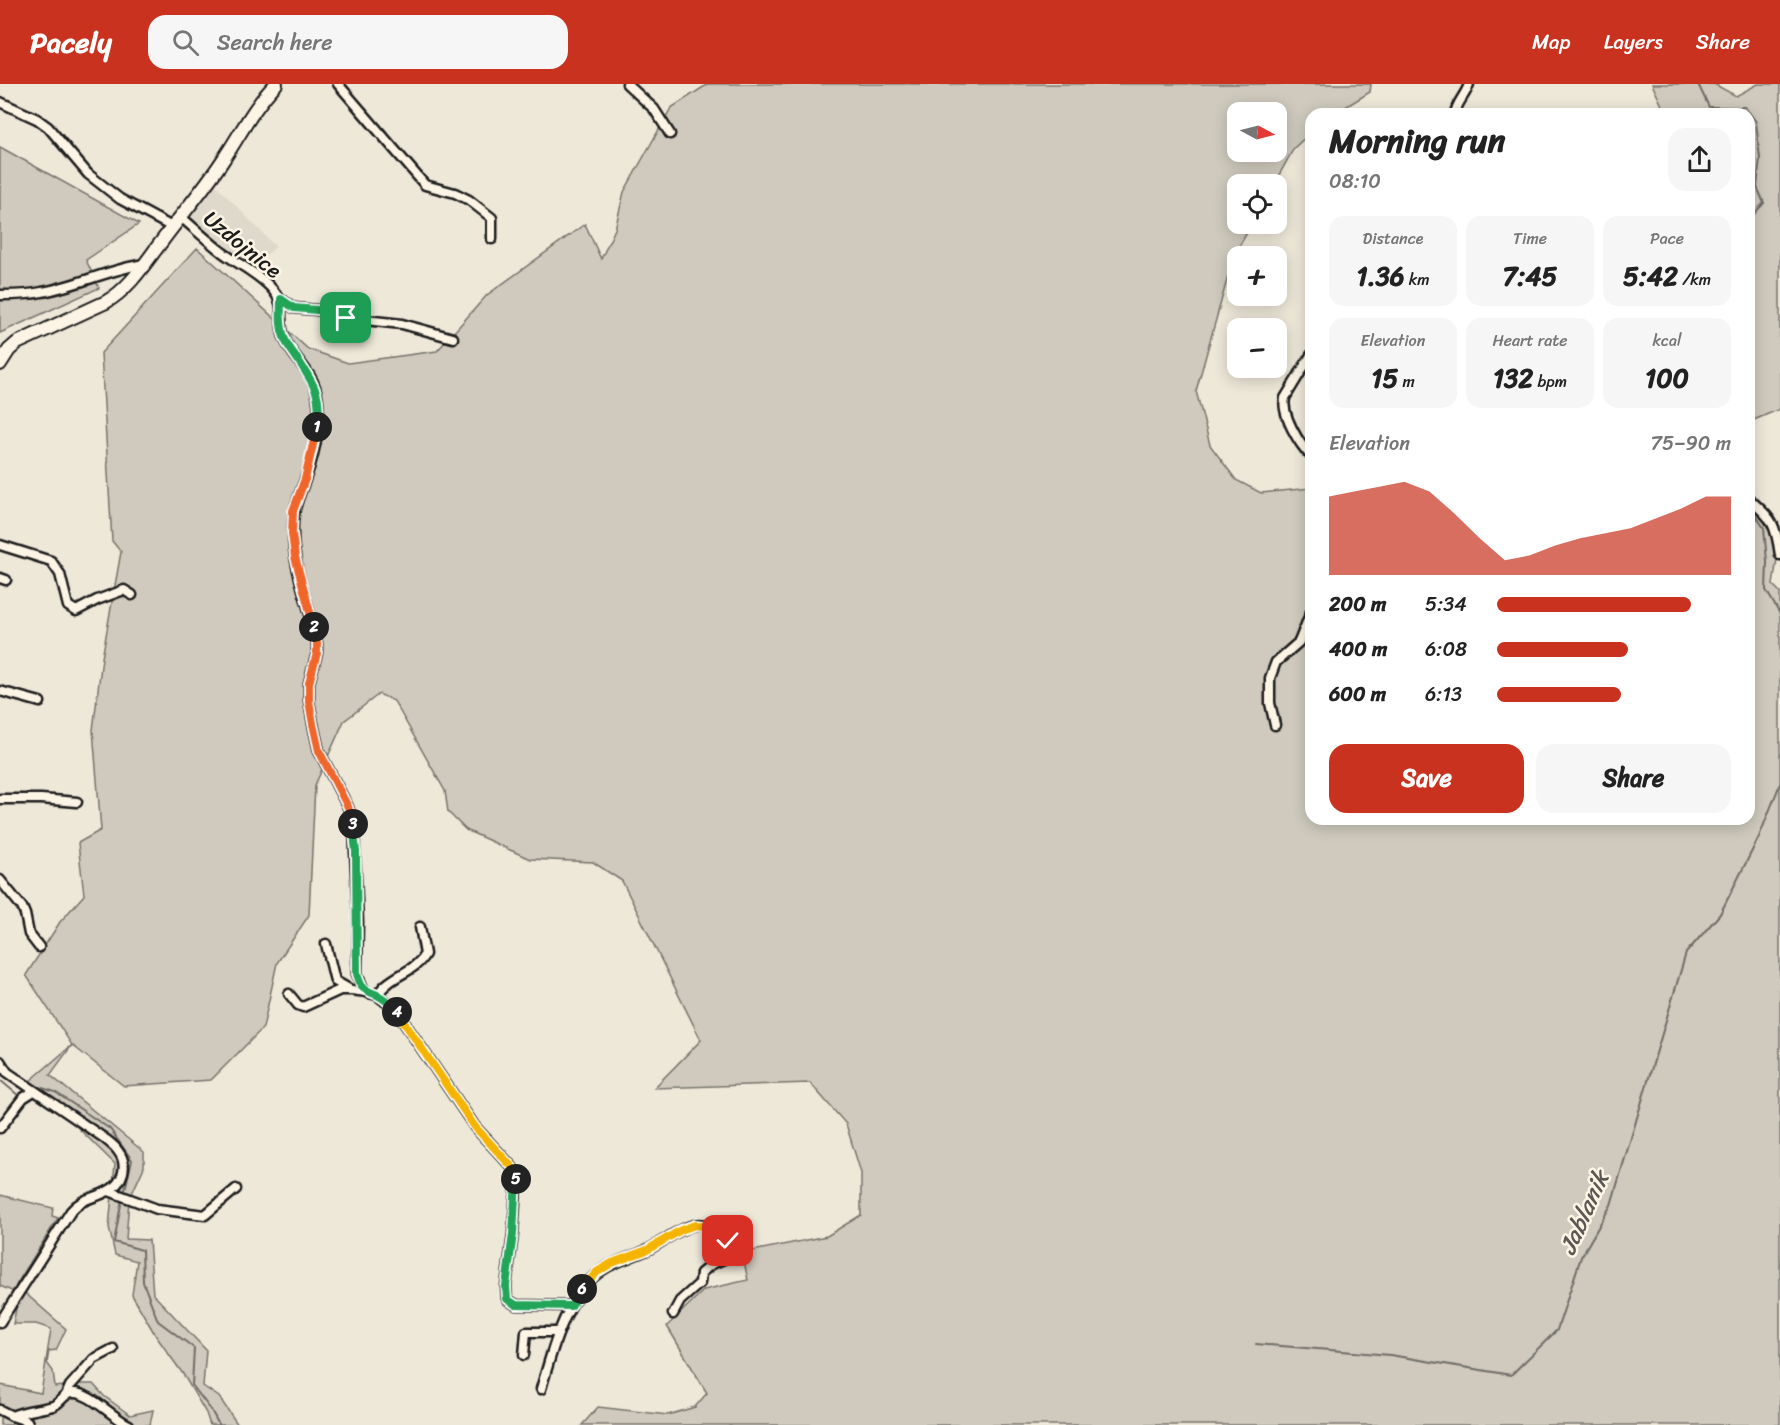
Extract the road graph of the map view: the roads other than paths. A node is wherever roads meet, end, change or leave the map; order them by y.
1 (276, 84) edge
2 (338, 84) edge
3 (643, 84) edge
4 (1469, 84) edge
5 (630, 87) edge
6 (0, 102) edge
7 (1456, 108) edge
8 (670, 134) dead end
9 (181, 217) junction
10 (172, 227) junction
11 (492, 239) dead end
12 (145, 264) junction
13 (0, 295) edge
14 (281, 299) junction
15 (453, 338) dead end
16 (0, 364) edge
17 (1305, 365) edge
18 (1305, 449) edge
19 (1755, 504) edge
20 (0, 545) edge
21 (1780, 555) edge
22 (132, 595) dead end
23 (1305, 627) edge
24 (0, 691) edge
25 (40, 702) dead end
26 (1275, 725) dead end
27 (0, 799) edge
28 (77, 802) dead end
29 (0, 880) edge
30 (420, 927) dead end
31 (326, 944) dead end
32 (39, 947) dead end
33 (351, 990) junction
34 (368, 993) junction
35 (289, 994) dead end
36 (377, 995) junction
37 (0, 1061) edge
38 (34, 1091) junction
39 (0, 1128) edge
40 (236, 1189) dead end
41 (109, 1191) junction
42 (571, 1306) junction
43 (673, 1314) dead end
44 (0, 1322) edge
45 (559, 1332) junction
46 (113, 1349) dead end
47 (524, 1355) dead end
48 (541, 1389) dead end
49 (66, 1395) junction
50 (0, 1410) edge
51 (12, 1416) junction
52 (29, 1425) edge
53 (129, 1425) edge

1 - 9 street
2 - 11 street
3 - 5 street
4 - 7 street
5 - 8 street
6 - 10 street
9 - 10 street
9 - 14 street, Uzdojnice
10 - 12 street
12 - 13 street
12 - 16 street
14 - 15 street
14 - 34 street, Uzdojnice
17 - 18 street
19 - 21 street
20 - 22 street
23 - 26 street
24 - 25 street
27 - 28 street
29 - 32 street
30 - 36 street
31 - 33 street
33 - 34 street
33 - 35 street
34 - 36 street
36 - 42 street
37 - 38 street
38 - 39 street
38 - 41 street
40 - 41 street
41 - 44 street
42 - 43 street
42 - 45 street
45 - 47 street
45 - 48 street
46 - 49 street
49 - 51 street
49 - 53 street
50 - 51 street
51 - 52 street

